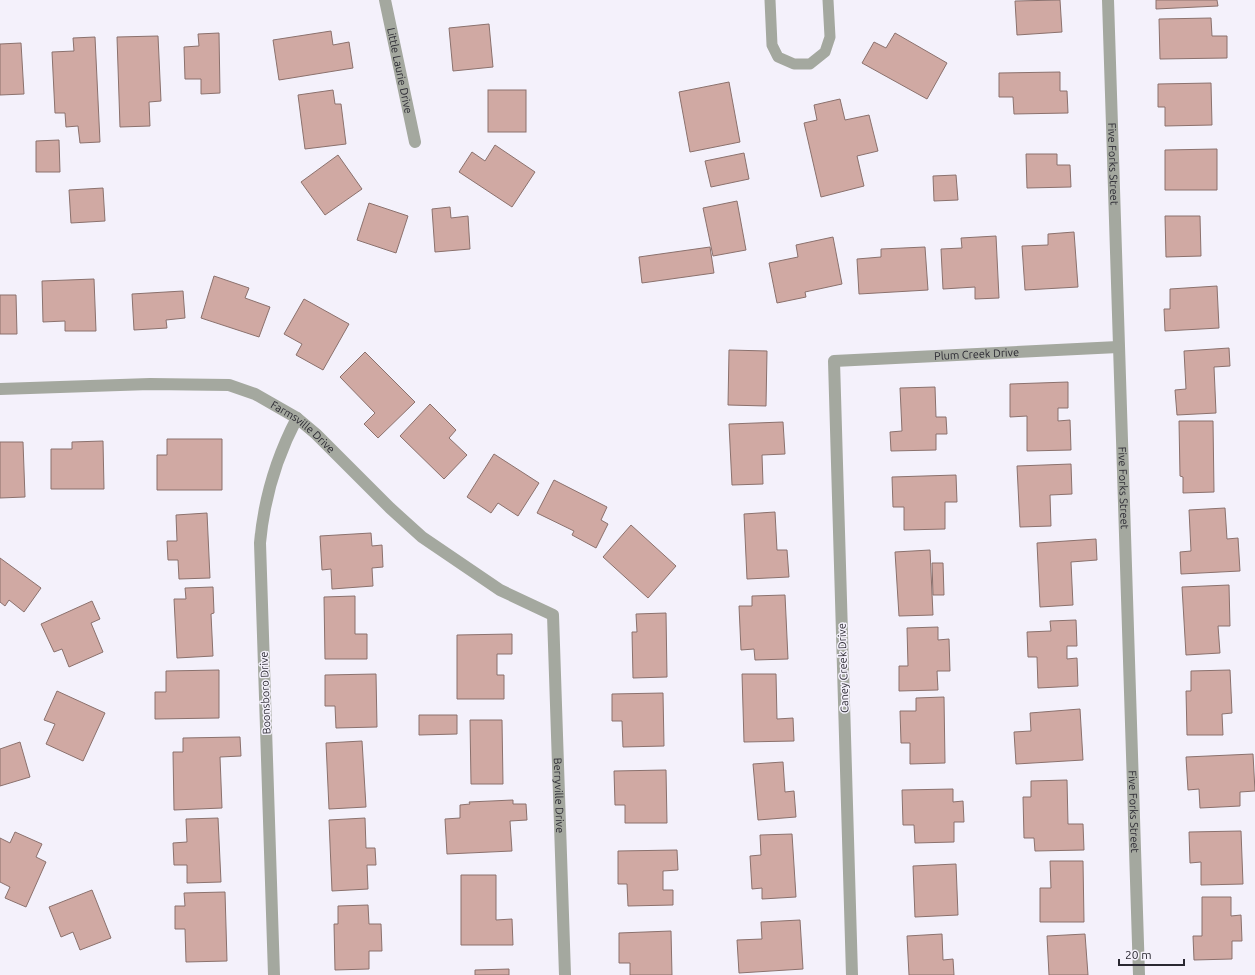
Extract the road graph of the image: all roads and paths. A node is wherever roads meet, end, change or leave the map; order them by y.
1 (385, 0) edge
2 (770, 0) edge
3 (828, 0) edge
4 (1108, 0) edge
5 (415, 142) dead end
6 (1118, 347) junction
7 (834, 361) joint
8 (0, 389) edge
9 (298, 418) junction
10 (553, 615) joint
11 (274, 975) edge
12 (565, 975) edge
13 (852, 975) edge
14 (1139, 975) edge

1 - 5 street, Little Laurie Drive
2 - 3 lane
4 - 6 street, Five Forks Street
6 - 7 street, Plum Creek Drive
6 - 14 street, Five Forks Street
7 - 13 street, Caney Creek Drive
8 - 9 street, Farmsville Drive
9 - 10 street, Farmsville Drive
9 - 11 street, Boonsboro Drive
10 - 12 street, Berryville Drive

